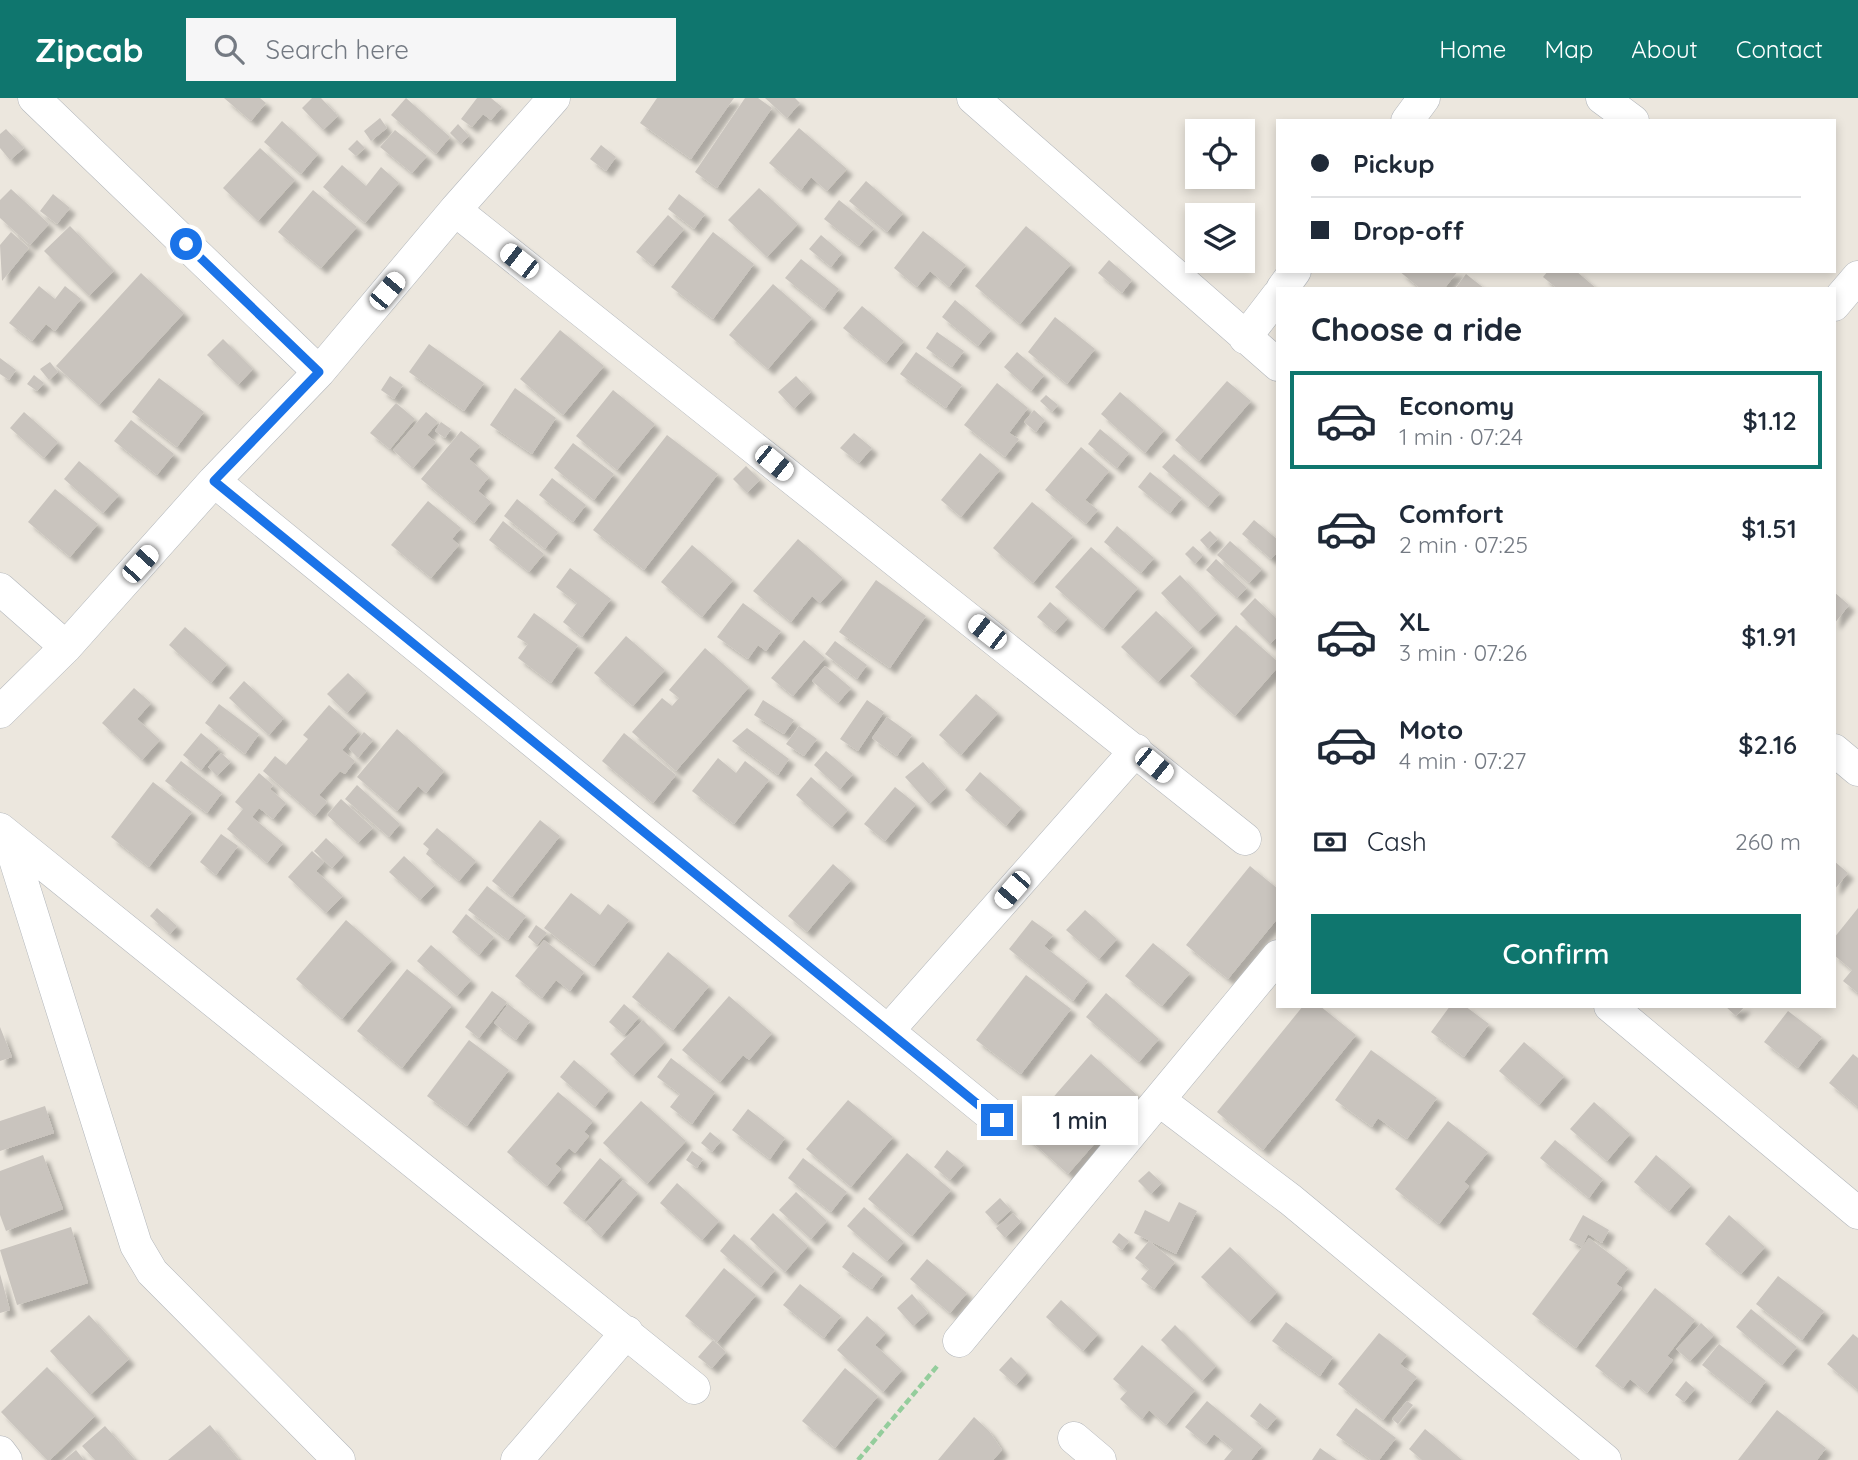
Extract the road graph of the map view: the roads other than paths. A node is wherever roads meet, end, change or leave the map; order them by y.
1 (34, 98) edge
2 (554, 98) edge
3 (973, 98) edge
4 (1602, 98) edge
5 (1630, 119) edge
6 (455, 210) junction
7 (1276, 298) edge
8 (1245, 338) junction
9 (1276, 363) edge
10 (319, 372) junction
11 (214, 481) junction
12 (0, 589) edge
13 (66, 647) junction
14 (0, 712) edge
15 (1136, 750) junction
16 (1836, 752) edge
17 (1858, 770) edge
18 (4, 833) edge
19 (1245, 839) dead end
20 (1276, 958) edge
21 (1612, 1008) edge
22 (888, 1031) junction
23 (1159, 1100) junction
24 (997, 1120) dead end
25 (1858, 1213) edge
26 (628, 1332) junction
27 (959, 1341) road end
28 (694, 1388) dead end
29 (1074, 1438) dead end
30 (0, 1452) edge
31 (6, 1460) edge
32 (340, 1460) edge
33 (516, 1460) edge
34 (1100, 1460) edge
35 (1605, 1460) edge

1 - 10 street
2 - 6 street
3 - 8 street
4 - 5 street
6 - 10 street
6 - 15 street
7 - 8 street
8 - 9 street
10 - 11 street
11 - 13 street
11 - 22 street
12 - 13 street
13 - 14 street
15 - 19 street
15 - 22 street
16 - 17 street
18 - 26 street
18 - 32 street
20 - 23 street
21 - 25 street
22 - 24 street
23 - 27 street
23 - 35 street
26 - 28 street
26 - 33 street
29 - 34 street
30 - 31 street

